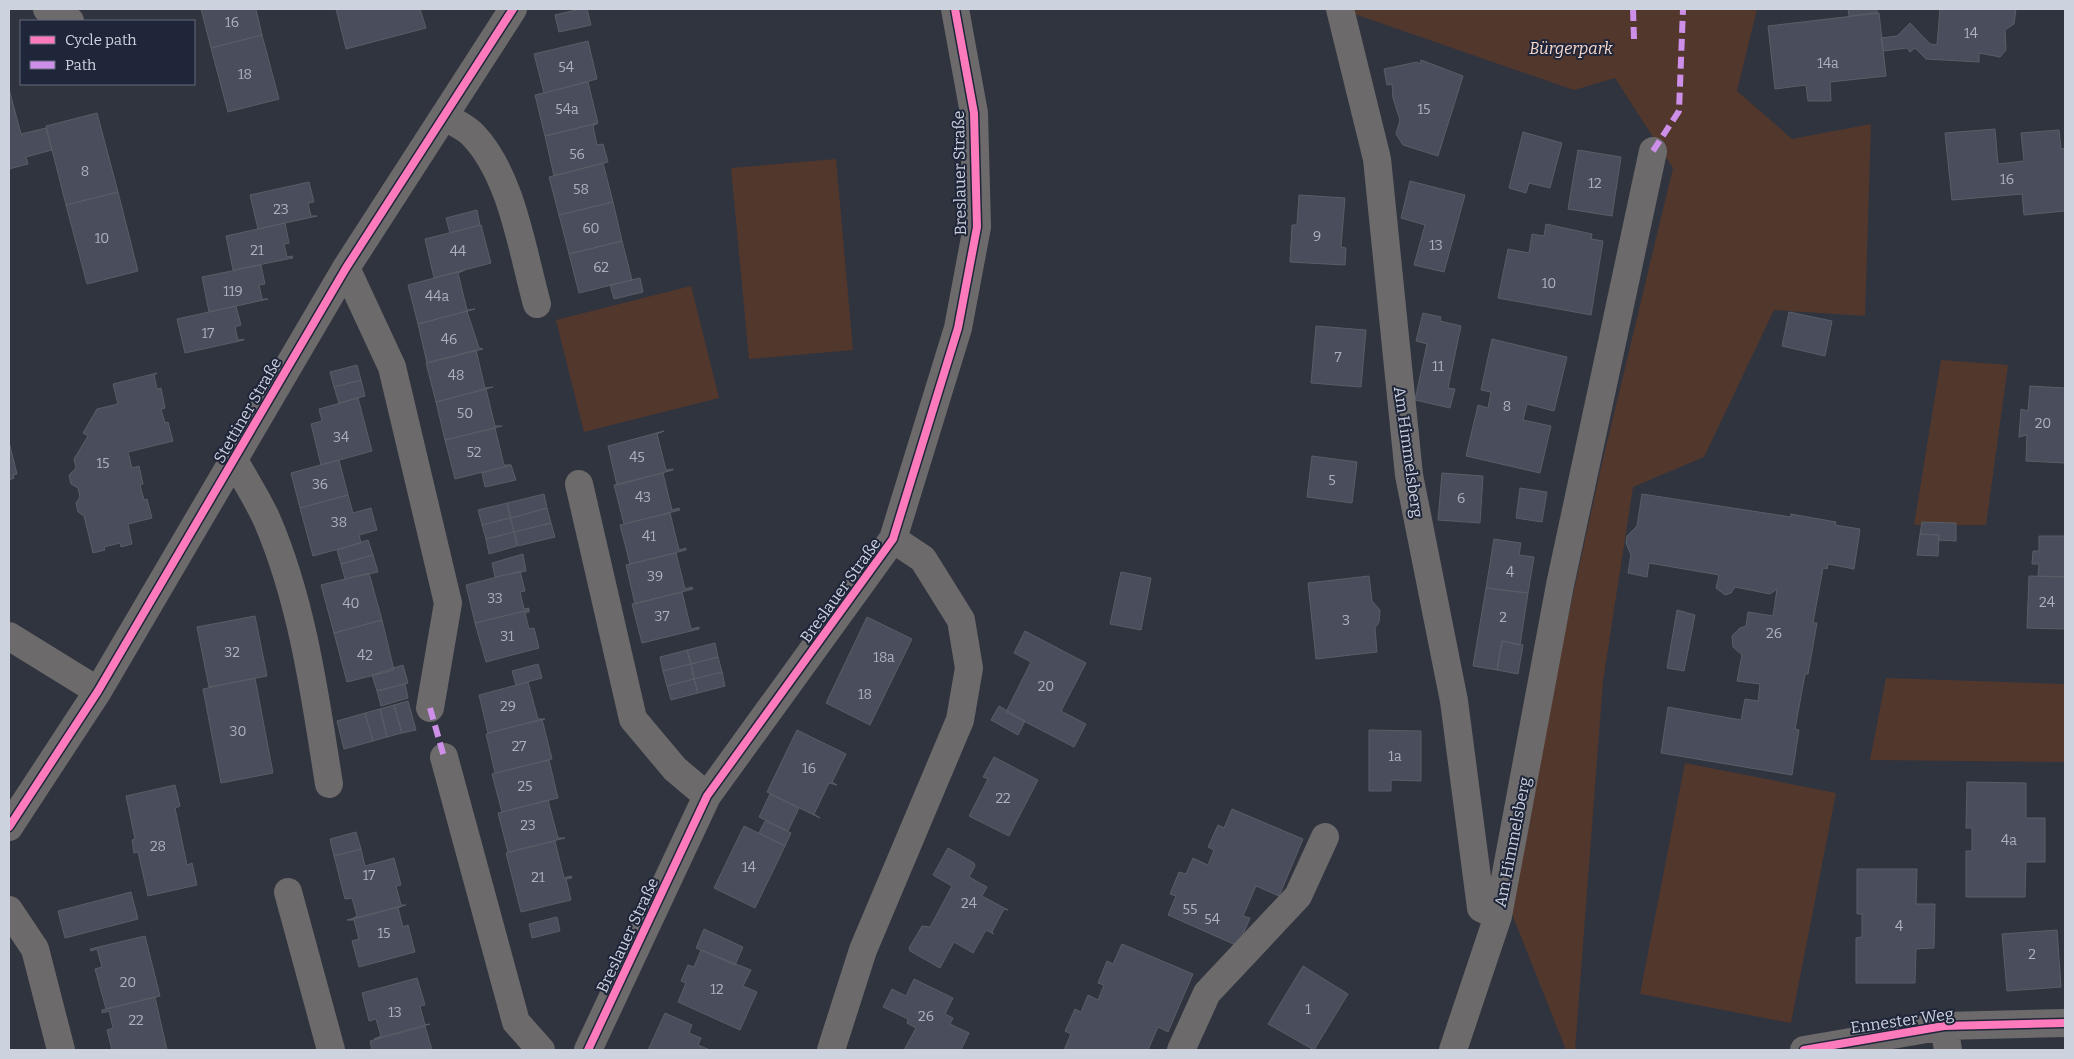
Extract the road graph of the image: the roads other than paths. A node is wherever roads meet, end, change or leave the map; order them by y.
1 (47, 9) edge
2 (513, 9) edge
3 (955, 9) edge
4 (1340, 9) edge
5 (68, 20) edge
6 (444, 116) junction
7 (1653, 151) dead end
8 (346, 268) junction
9 (537, 304) dead end
10 (234, 460) junction
11 (578, 484) dead end
12 (893, 539) junction
13 (9, 636) edge
14 (98, 691) junction
15 (430, 708) dead end
16 (444, 757) dead end
17 (329, 784) dead end
18 (707, 796) junction
19 (9, 828) edge
20 (1325, 836) dead end
21 (288, 892) dead end
22 (9, 910) edge
23 (1498, 916) junction
24 (2065, 1023) edge
25 (1946, 1038) edge
26 (61, 1050) edge
27 (331, 1050) edge
28 (541, 1050) edge
29 (588, 1050) edge
30 (831, 1050) edge
31 (1181, 1050) edge
32 (1453, 1050) edge
33 (1804, 1050) edge

1 - 5 street
2 - 6 street, Stettiner Straße
3 - 12 street, Breslauer Straße
4 - 23 street, Am Himmelsberg
6 - 8 street, Stettiner Straße
6 - 9 street
7 - 23 street, Am Himmelsberg
8 - 10 street, Stettiner Straße
8 - 15 street
10 - 14 street, Stettiner Straße
10 - 17 street, Stettiner Straße
11 - 18 street
12 - 18 street, Breslauer Straße
12 - 30 street, Breslauer Straße
13 - 14 street
14 - 19 street, Stettiner Straße
16 - 28 street
18 - 29 street, Breslauer Straße
20 - 31 street
21 - 27 street
22 - 26 street
23 - 32 street, Am Himmelsberg
24 - 25 street, Ennester Weg
25 - 33 street, Ennester Weg

